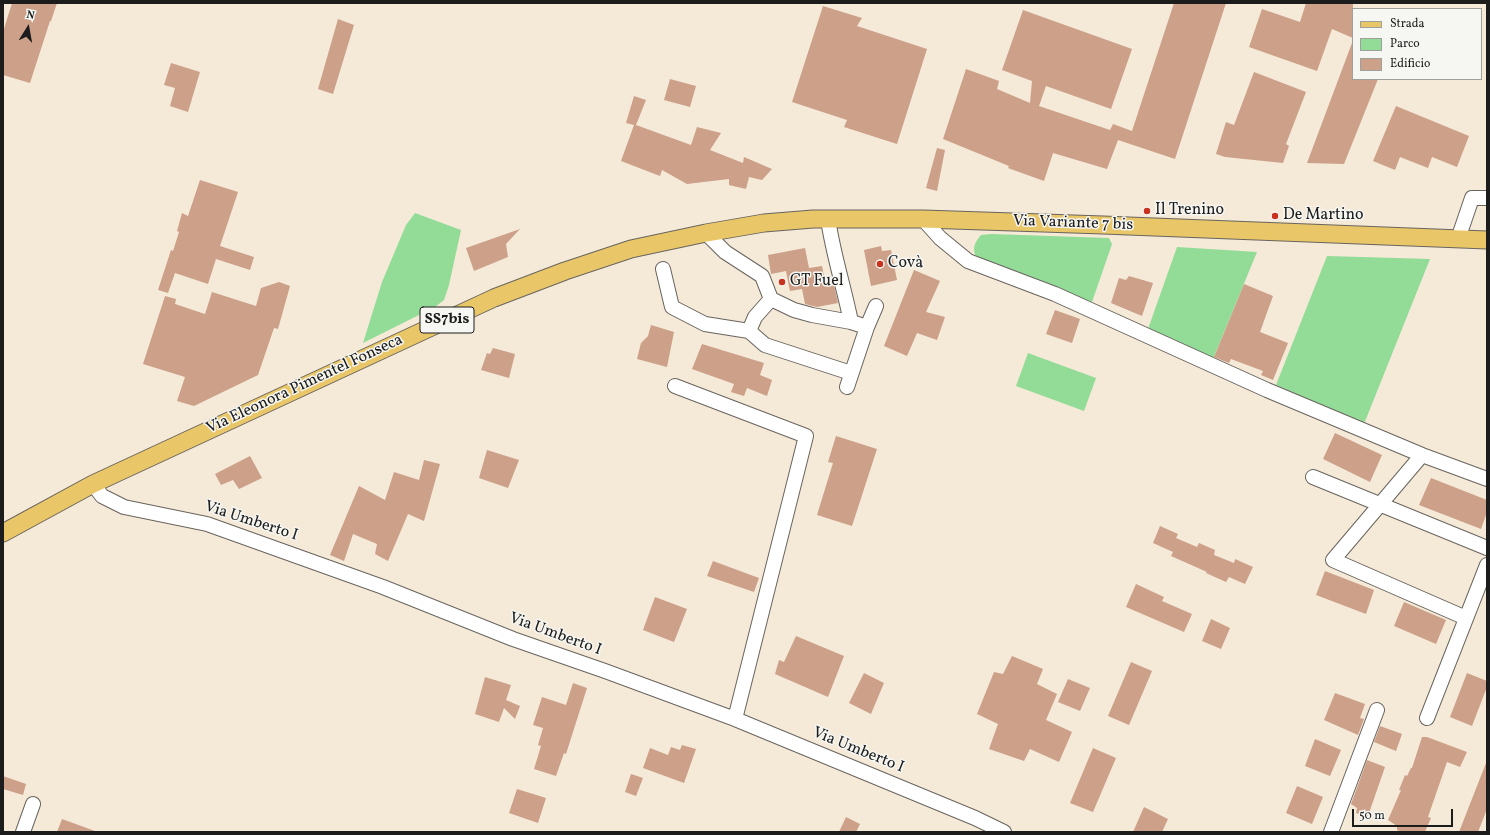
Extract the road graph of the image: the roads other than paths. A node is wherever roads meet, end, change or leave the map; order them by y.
1 (1487, 198) edge
2 (828, 219) junction
3 (923, 219) junction
4 (706, 233) junction
5 (1458, 239) junction
6 (1487, 240) edge
7 (663, 269) dead end
8 (770, 299) junction
9 (876, 306) dead end
10 (851, 322) junction
11 (867, 327) junction
12 (749, 331) junction
13 (851, 373) junction
14 (674, 386) dead end
15 (847, 387) dead end
16 (1422, 455) junction
17 (1313, 477) dead end
18 (1487, 479) edge
19 (93, 484) junction
20 (1379, 504) junction
21 (3, 533) edge
22 (1487, 548) edge
23 (1487, 565) edge
24 (1466, 618) junction
25 (1377, 710) dead end
26 (1427, 718) dead end
27 (735, 719) junction
28 (33, 804) dead end
29 (23, 832) edge
30 (1004, 832) edge
31 (1331, 832) edge

1 - 5 street
2 - 3 main road, Via Eleonora Pimentel Fonseca / SS7bis
2 - 4 main road, Via Eleonora Pimentel Fonseca / SS7bis
2 - 10 street
3 - 5 main road, Via Variante 7 bis / SS7bis
3 - 16 street
4 - 8 street
4 - 19 main road, Via Eleonora Pimentel Fonseca / SS7bis
5 - 6 main road, Via Variante 7 bis / SS7bis
7 - 12 street
8 - 10 street
8 - 12 street
9 - 11 street
10 - 11 street
11 - 13 street
12 - 13 street
13 - 15 street
14 - 27 street
16 - 18 street
16 - 20 street
17 - 20 street
19 - 21 main road, Via Eleonora Pimentel Fonseca / SS7bis
19 - 27 street, Via Umberto I
20 - 22 street
20 - 24 street
23 - 24 street
24 - 26 street
25 - 31 street
27 - 30 street, Via Umberto I
28 - 29 street

